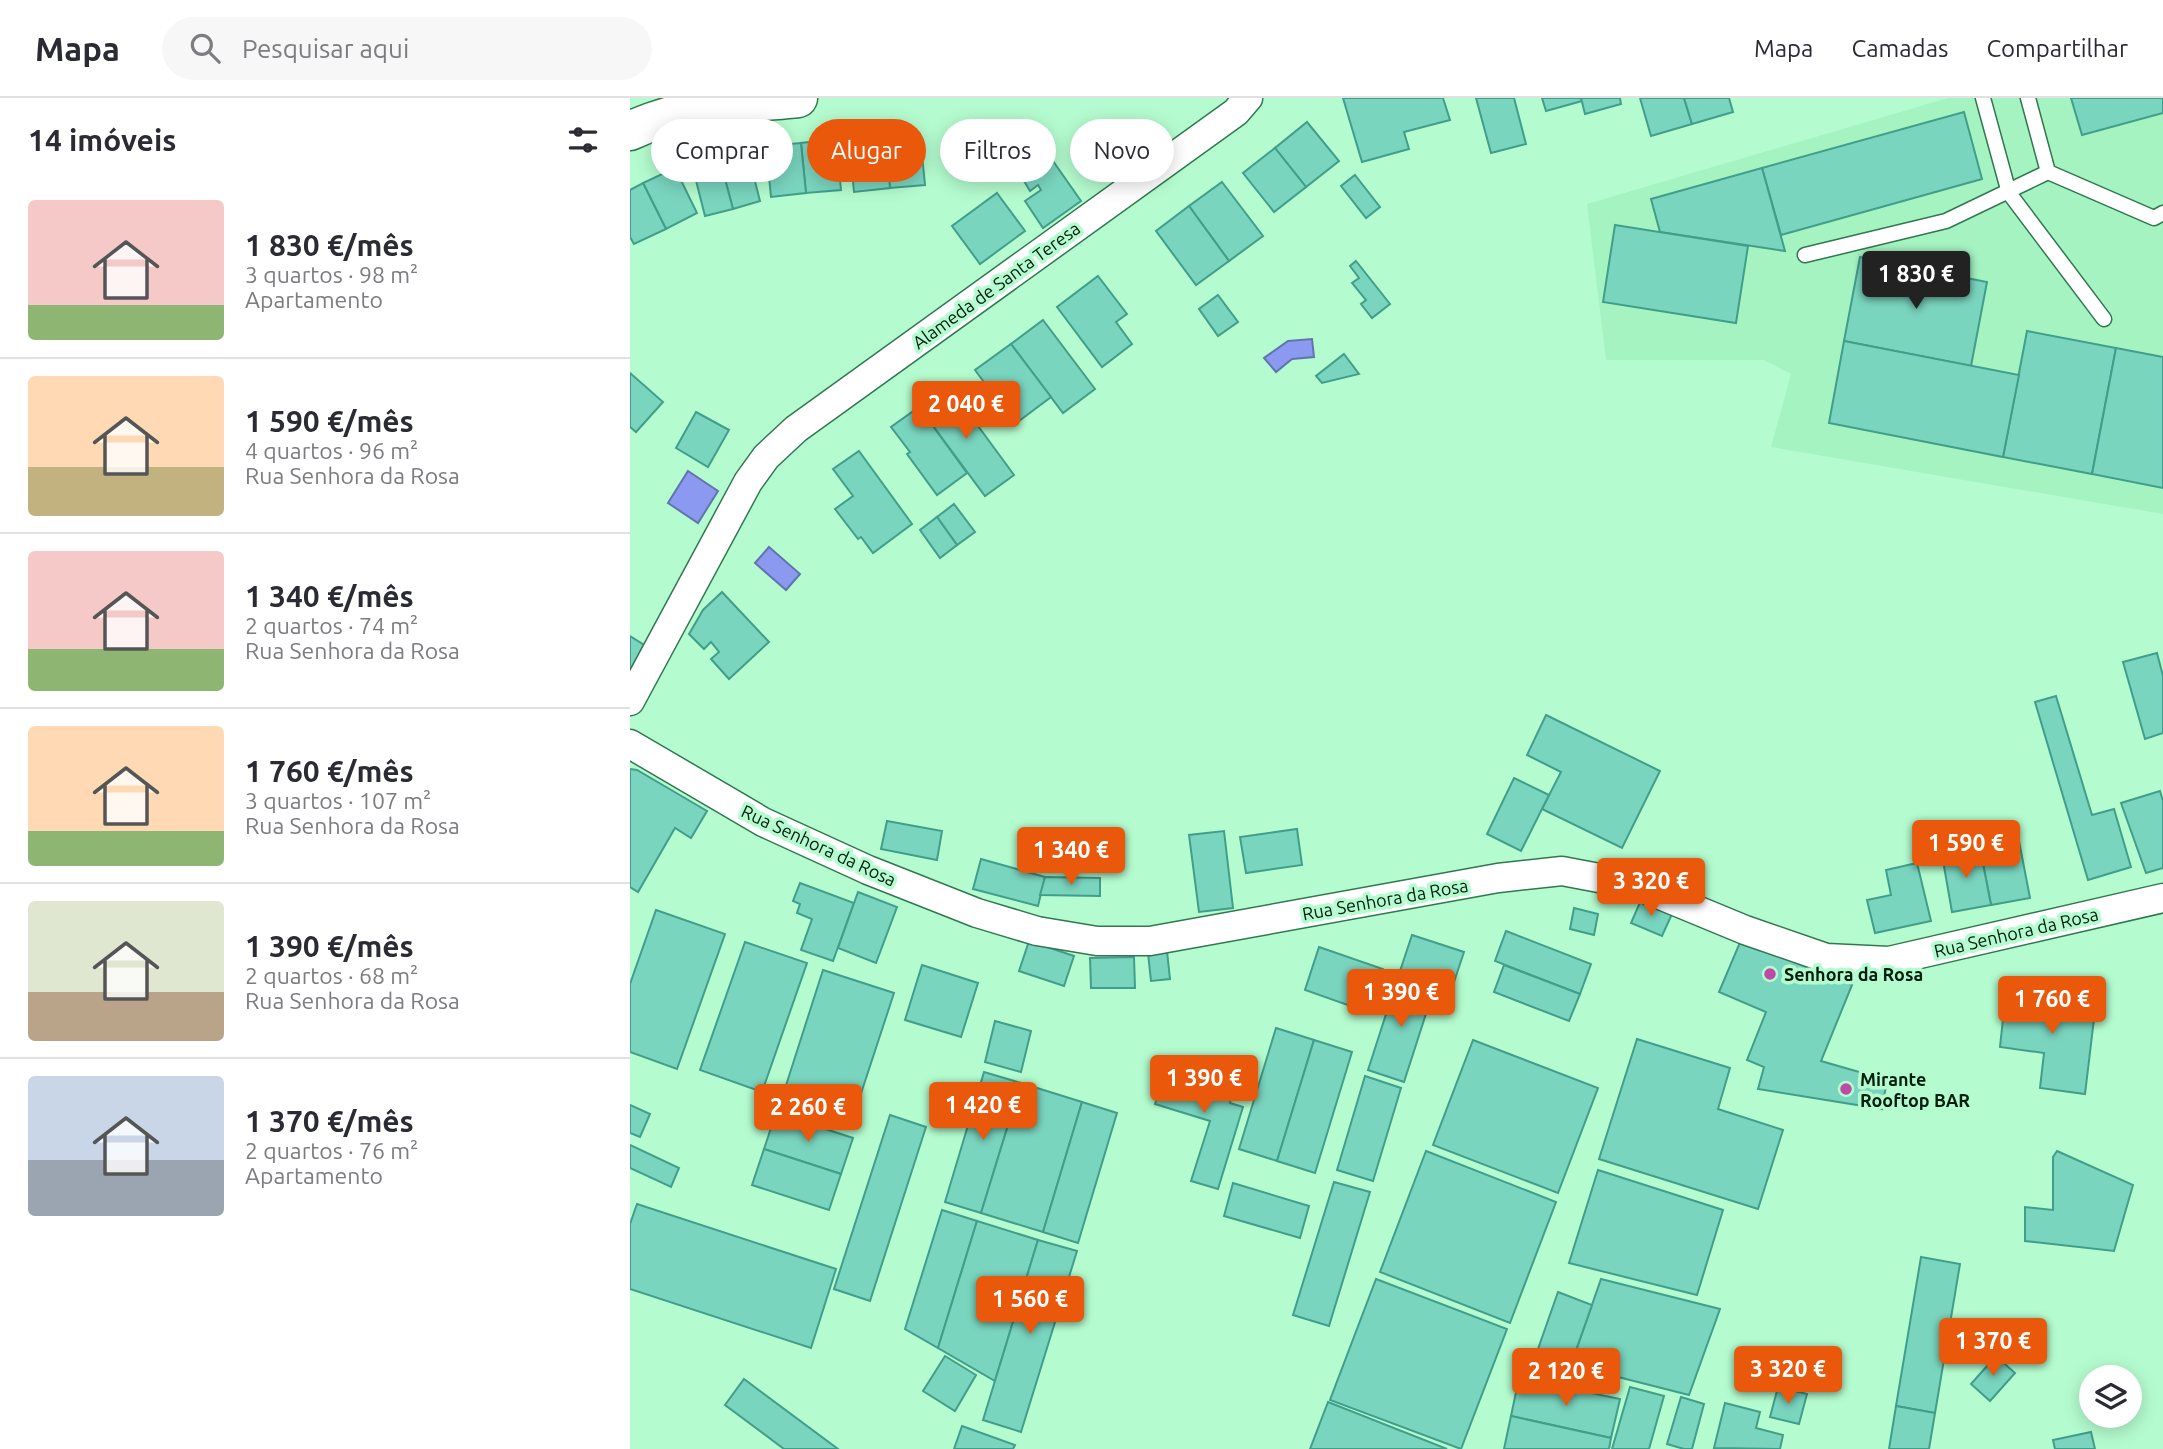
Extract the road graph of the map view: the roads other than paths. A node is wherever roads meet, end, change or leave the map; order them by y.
1 (797, 98) edge
2 (1248, 98) edge
3 (1983, 98) edge
4 (2028, 98) edge
5 (630, 131) edge
6 (2048, 172) junction
7 (2008, 193) junction
8 (2163, 213) edge
9 (1805, 255) dead end
10 (2104, 319) dead end
11 (630, 701) edge
12 (630, 744) edge
13 (2163, 898) edge

1 - 5 main road
2 - 11 street, Alameda de Santa Teresa
3 - 7 lane
4 - 6 lane
6 - 7 lane
6 - 8 lane
7 - 9 lane
7 - 10 lane
12 - 13 street, Rua Senhora da Rosa

